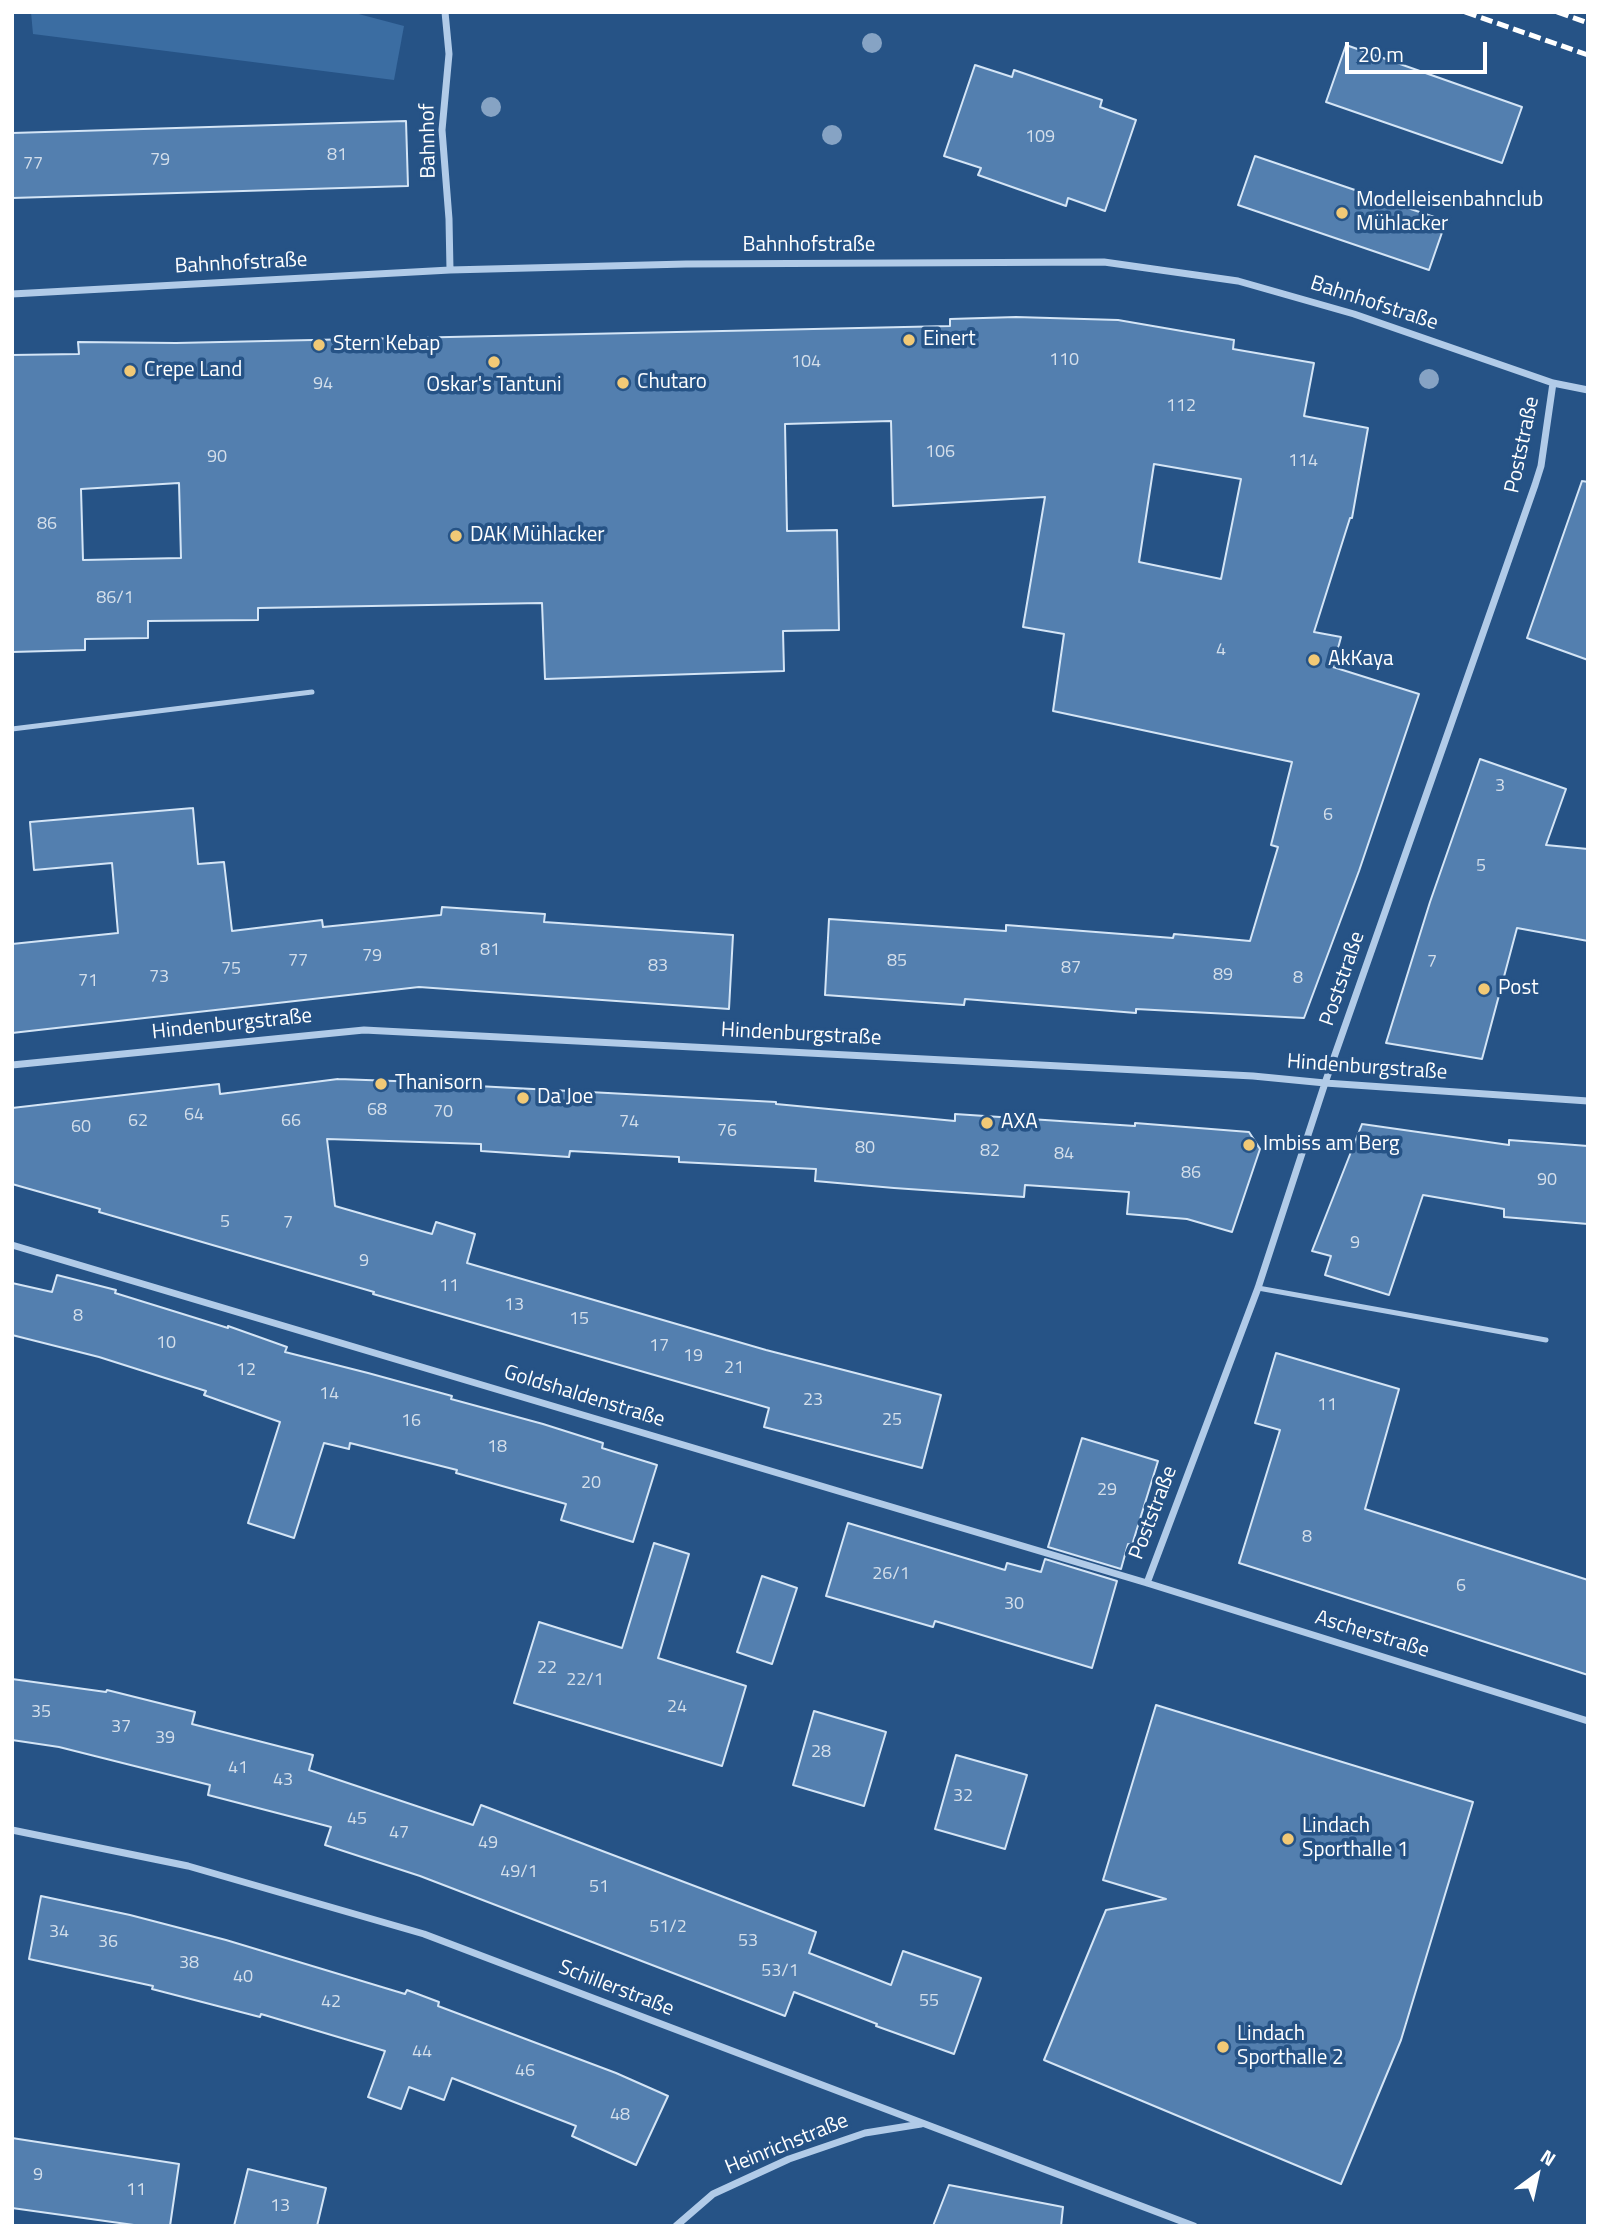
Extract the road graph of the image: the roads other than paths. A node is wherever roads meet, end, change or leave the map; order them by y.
1 (445, 12) edge
2 (450, 270) junction
3 (12, 294) edge
4 (1553, 383) junction
5 (1588, 390) edge
6 (312, 692) dead end
7 (12, 729) edge
8 (12, 1065) edge
9 (1325, 1083) junction
10 (1588, 1101) edge
11 (12, 1245) edge
12 (1258, 1288) junction
13 (1546, 1340) dead end
14 (1147, 1583) junction
15 (1588, 1721) edge
16 (12, 1830) edge
17 (923, 2124) junction
18 (676, 2226) edge
19 (1194, 2226) edge

1 - 2 street, Bahnhof
2 - 3 street, Bahnhofstraße
2 - 4 street, Bahnhofstraße
4 - 5 street, Bahnhofstraße
4 - 9 street, Poststraße
6 - 7 lane
8 - 9 street, Hindenburgstraße
9 - 10 street, Hindenburgstraße
9 - 12 street, Poststraße
11 - 14 street, Goldshaldenstraße
12 - 13 lane
12 - 14 street, Poststraße
14 - 15 street, Ascherstraße
16 - 17 street, Schillerstraße
17 - 18 street, Heinrichstraße
17 - 19 street, Schillerstraße

